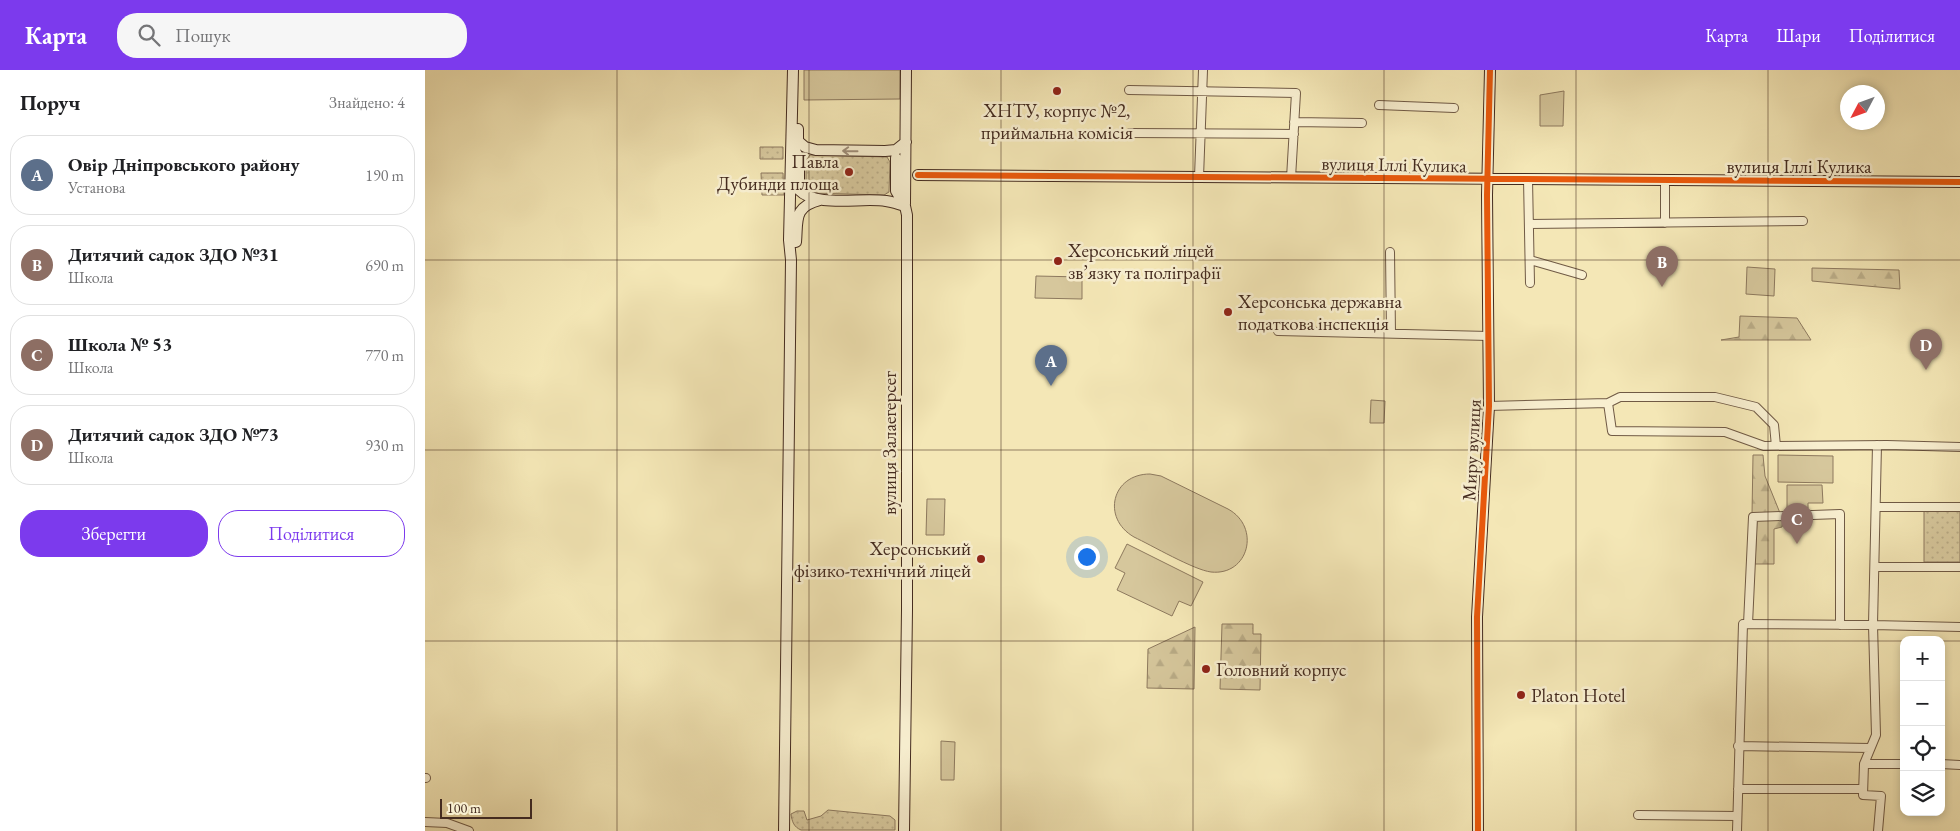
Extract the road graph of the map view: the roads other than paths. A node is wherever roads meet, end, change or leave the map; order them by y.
1 (793, 70) edge
2 (906, 70) edge
3 (1203, 70) edge
4 (1490, 70) edge
5 (1129, 90) dead end
6 (1203, 91) junction
7 (1379, 105) dead end
8 (794, 106) junction
9 (1454, 108) dead end
10 (1294, 122) junction
11 (1362, 123) dead end
12 (1131, 133) dead end
13 (1294, 134) junction
14 (1201, 135) junction
15 (906, 142) junction
16 (791, 144) junction
17 (816, 150) junction
18 (885, 151) junction
19 (799, 158) junction
20 (896, 158) junction
21 (905, 165) junction
22 (791, 168) junction
23 (917, 175) junction
24 (1199, 177) junction
25 (1291, 178) junction
26 (1488, 180) junction
27 (1528, 180) junction
28 (1665, 180) junction
29 (1960, 182) edge
30 (905, 184) junction
31 (896, 191) junction
32 (822, 200) junction
33 (886, 201) junction
34 (905, 206) junction
35 (1803, 222) dead end
36 (1665, 223) junction
37 (1529, 224) junction
38 (1390, 252) dead end
39 (791, 260) junction
40 (1530, 260) junction
41 (1582, 275) dead end
42 (1530, 283) dead end
43 (1278, 330) dead end
44 (1391, 334) junction
45 (1489, 336) junction
46 (1608, 403) junction
47 (1489, 406) junction
48 (1877, 445) junction
49 (1776, 446) junction
50 (1960, 447) edge
51 (1876, 507) junction
52 (1960, 507) edge
53 (1875, 567) junction
54 (1960, 567) edge
55 (1746, 624) junction
56 (1840, 625) junction
57 (1873, 625) junction
58 (1960, 627) edge
59 (1739, 746) junction
60 (1870, 748) junction
61 (1865, 764) junction
62 (1900, 764) edge
63 (1945, 764) edge
64 (1960, 765) edge
65 (1738, 789) junction
66 (1863, 789) junction
67 (1638, 815) dead end
68 (1737, 816) junction
69 (425, 822) edge
70 (469, 831) edge
71 (784, 831) edge
72 (904, 831) edge
73 (1478, 831) edge
74 (1737, 831) edge
75 (1878, 831) edge

1 - 8 street
2 - 15 street
3 - 6 street
4 - 26 street, Миру вулиця
5 - 6 street
6 - 10 street
6 - 14 street
7 - 9 street
8 - 16 street
8 - 17 street
10 - 11 street
10 - 13 street
12 - 14 street
13 - 14 street
13 - 25 street
14 - 24 street
15 - 18 street
15 - 21 street, вулиця Залаегерсег
16 - 19 street
16 - 22 street
18 -> 17 street
17 - 19 street
18 - 20 street
19 - 22 street
19 - 32 street
20 - 21 street
20 - 31 street
21 - 23 street
21 - 30 street, вулиця Залаегерсег
22 - 39 street
23 - 24 street, вулиця Іллі Кулика
23 - 30 street
24 - 25 street, вулиця Іллі Кулика
25 - 26 street, вулиця Іллі Кулика
26 - 27 street, вулиця Іллі Кулика
26 - 45 street, Миру вулиця
27 - 28 street, вулиця Іллі Кулика
27 - 37 street
28 - 29 street, вулиця Іллі Кулика
28 - 36 street
30 - 31 street
30 - 34 street, вулиця Залаегерсег
31 - 33 street
31 - 34 street
32 - 33 street
32 - 39 street
33 - 34 street
34 - 72 street, вулиця Залаегерсег
35 - 36 street
36 - 37 street
37 - 40 street
38 - 44 street
39 - 71 street
40 - 41 street
40 - 42 street
43 - 44 street
44 - 45 street
45 - 47 street, Миру вулиця
46 - 47 street
46 - 49 street
46 - 49 street
47 - 73 street, Миру вулиця
48 - 49 street
48 - 50 street
48 - 51 street
51 - 52 street
51 - 53 street
53 - 54 street
53 - 57 street
55 - 56 street
55 - 56 street
55 - 59 street
56 - 57 street
57 - 58 street
57 - 60 street
59 - 60 street
59 - 65 street
60 - 61 street
61 - 62 street
61 - 66 street
63 - 64 street
65 - 66 street
65 - 68 street
66 - 75 street
67 - 68 street
68 - 74 street
69 - 70 street

